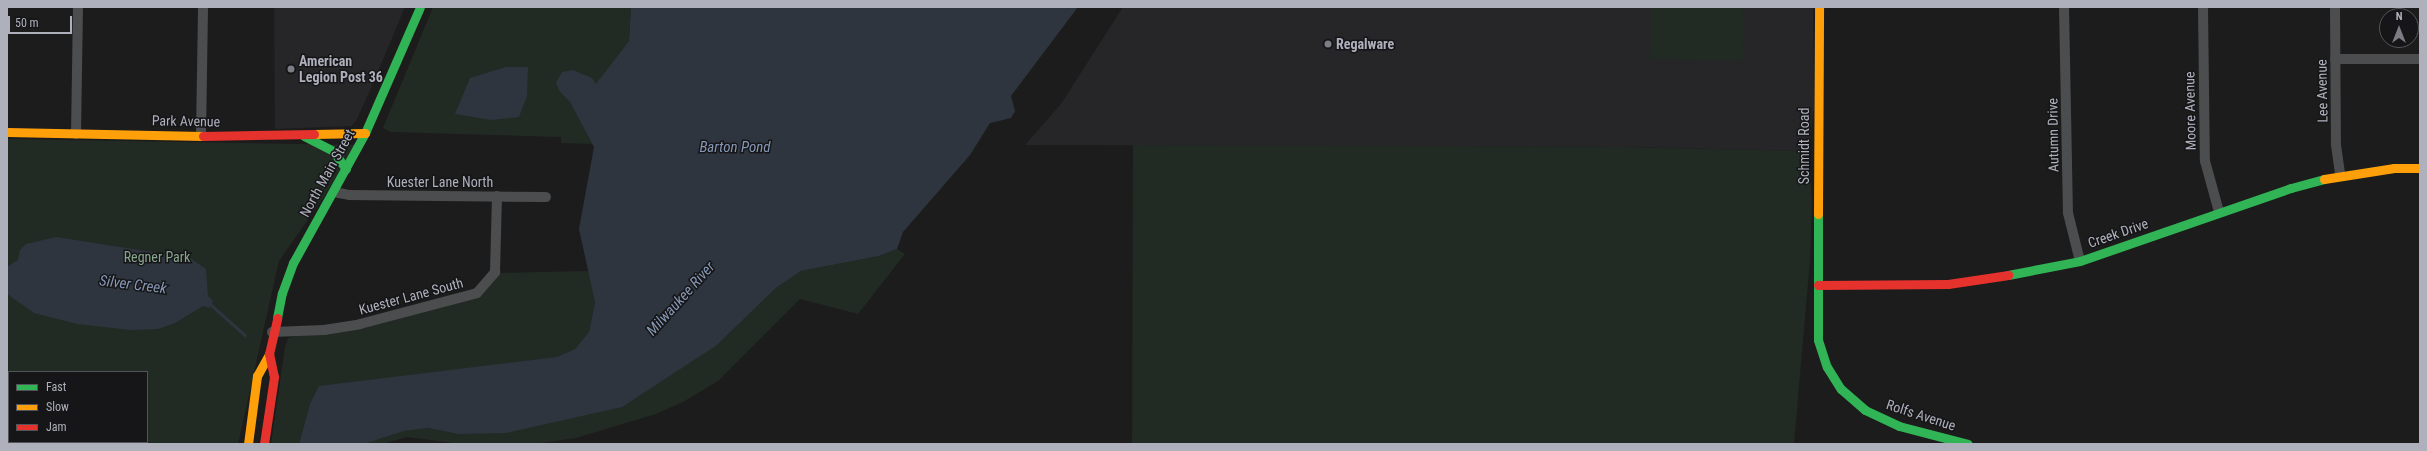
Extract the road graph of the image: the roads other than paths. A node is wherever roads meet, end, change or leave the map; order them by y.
1 (78, 7) edge
2 (203, 7) edge
3 (420, 7) edge
4 (1819, 7) edge
5 (2064, 7) edge
6 (2203, 7) edge
7 (2335, 7) edge
8 (2335, 59) junction
9 (2420, 59) edge
10 (7, 132) edge
11 (365, 133) junction
12 (76, 134) junction
13 (201, 136) junction
14 (303, 136) junction
15 (2420, 168) edge
16 (346, 170) junction
17 (2340, 175) junction
18 (334, 192) junction
19 (497, 196) junction
20 (546, 197) dead end
21 (2218, 212) junction
22 (2080, 261) junction
23 (1818, 285) junction
24 (272, 332) junction
25 (269, 354) junction
26 (248, 444) edge
27 (264, 444) edge
28 (1968, 444) edge

1 - 12 street
2 - 13 street
3 - 11 street, North Main Street
4 - 23 street, Schmidt Road
5 - 22 street, Autumn Drive
6 - 21 street, Moore Avenue
7 - 8 street, Lee Avenue
8 - 9 street
8 - 17 street, Lee Avenue
10 - 12 street, Park Avenue
11 - 14 street, Park Avenue
11 - 16 street, North Main Street
12 - 13 street, Park Avenue
13 - 14 street, Park Avenue
14 - 16 street
15 - 17 street, Creek Drive
16 - 18 street, North Main Street
17 - 21 street, Creek Drive
18 - 19 street, Kuester Lane North
18 - 24 street, North Main Street
19 - 20 street, Kuester Lane North
19 - 24 street, Kuester Lane South
21 - 22 street, Creek Drive
22 - 23 street, Creek Drive
23 - 28 street, Rolfs Avenue
24 - 25 street, North Main Street
25 - 26 street, North Main Street
25 - 27 street, North Main Street

